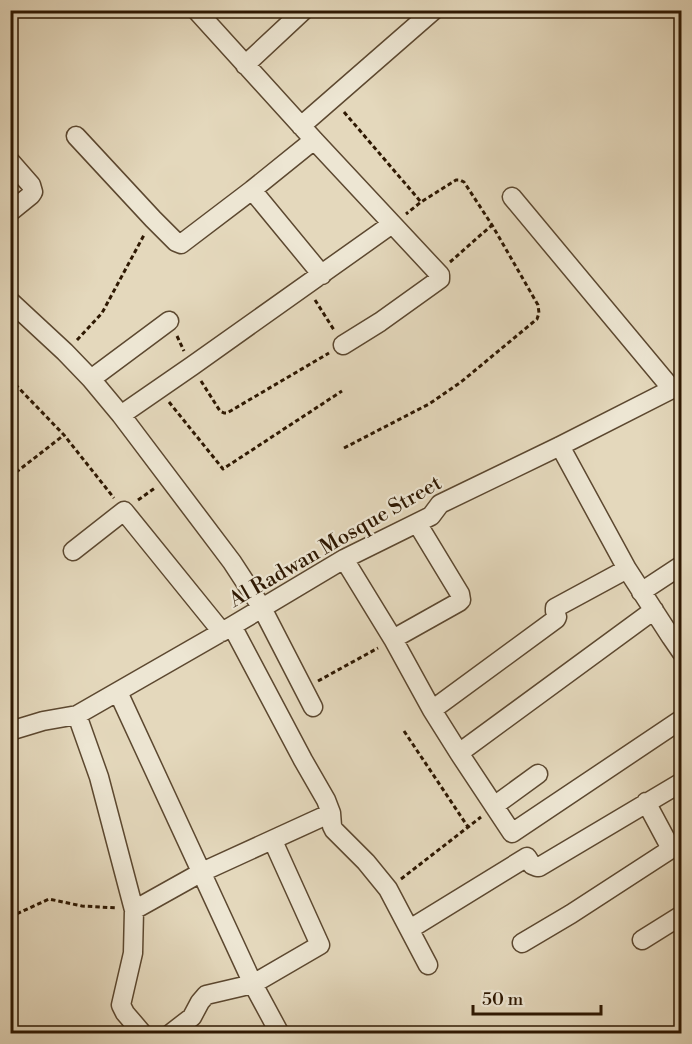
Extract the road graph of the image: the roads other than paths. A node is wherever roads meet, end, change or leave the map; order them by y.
1 (196, 10) edge
2 (304, 10) edge
3 (434, 10) edge
4 (245, 64) junction
5 (301, 126) junction
6 (75, 136) dead end
7 (314, 140) junction
8 (10, 161) edge
9 (252, 190) junction
10 (512, 197) dead end
11 (10, 212) edge
12 (392, 224) junction
13 (314, 280) junction
14 (10, 301) edge
15 (169, 321) road end
16 (343, 345) road end
17 (91, 379) junction
18 (677, 387) edge
19 (121, 414) junction
20 (560, 446) junction
21 (417, 523) junction
22 (73, 551) dead end
23 (344, 559) junction
24 (681, 565) edge
25 (627, 569) junction
26 (641, 592) junction
27 (262, 608) junction
28 (654, 610) junction
29 (227, 629) junction
30 (676, 634) edge
31 (393, 639) junction
32 (681, 653) edge
33 (118, 692) junction
34 (313, 707) dead end
35 (432, 710) junction
36 (76, 715) junction
37 (681, 719) edge
38 (10, 731) edge
39 (459, 753) junction
40 (538, 774) dead end
41 (681, 782) edge
42 (646, 802) junction
43 (494, 806) junction
44 (331, 813) junction
45 (512, 833) junction
46 (273, 841) junction
47 (526, 857) junction
48 (202, 872) junction
49 (134, 910) junction
50 (681, 915) edge
51 (410, 929) junction
52 (642, 940) dead end
53 (522, 943) dead end
54 (428, 965) dead end
55 (253, 984) junction
56 (143, 1034) edge
57 (170, 1034) edge
58 (280, 1034) edge

1 - 4 street
2 - 4 street
3 - 5 street
4 - 5 street
5 - 7 street
6 - 9 street
7 - 9 street
7 - 12 street
8 - 11 street
9 - 13 street
10 - 18 street
12 - 13 street
12 - 16 street
13 - 19 street
14 - 17 street
15 - 17 street
17 - 19 street
18 - 20 street, Al Radwan Mosque Street
19 - 27 street
20 - 21 street, Al Radwan Mosque Street
20 - 25 street
21 - 23 street, Al Radwan Mosque Street
21 - 31 street
22 - 29 street
23 - 27 street, Al Radwan Mosque Street
23 - 31 street
24 - 26 street
25 - 26 street
25 - 35 street
26 - 28 street
27 - 29 street, Al Radwan Mosque Street
27 - 34 street
28 - 30 street
28 - 39 street
29 - 33 street, Al Radwan Mosque Street
29 - 44 street
30 - 32 street
31 - 35 street
33 - 36 street, Al Radwan Mosque Street
33 - 48 street
35 - 39 street
36 - 38 street, Al Radwan Mosque Street
36 - 49 street
37 - 45 street
39 - 43 street
40 - 43 street
41 - 42 street
42 - 47 street
42 - 53 street
43 - 45 street
44 - 46 street
44 - 51 street
45 - 47 street
46 - 48 street
46 - 55 street
47 - 51 street
48 - 49 street
48 - 55 street
49 - 56 street
50 - 52 street
51 - 54 street
55 - 57 street
55 - 58 street

